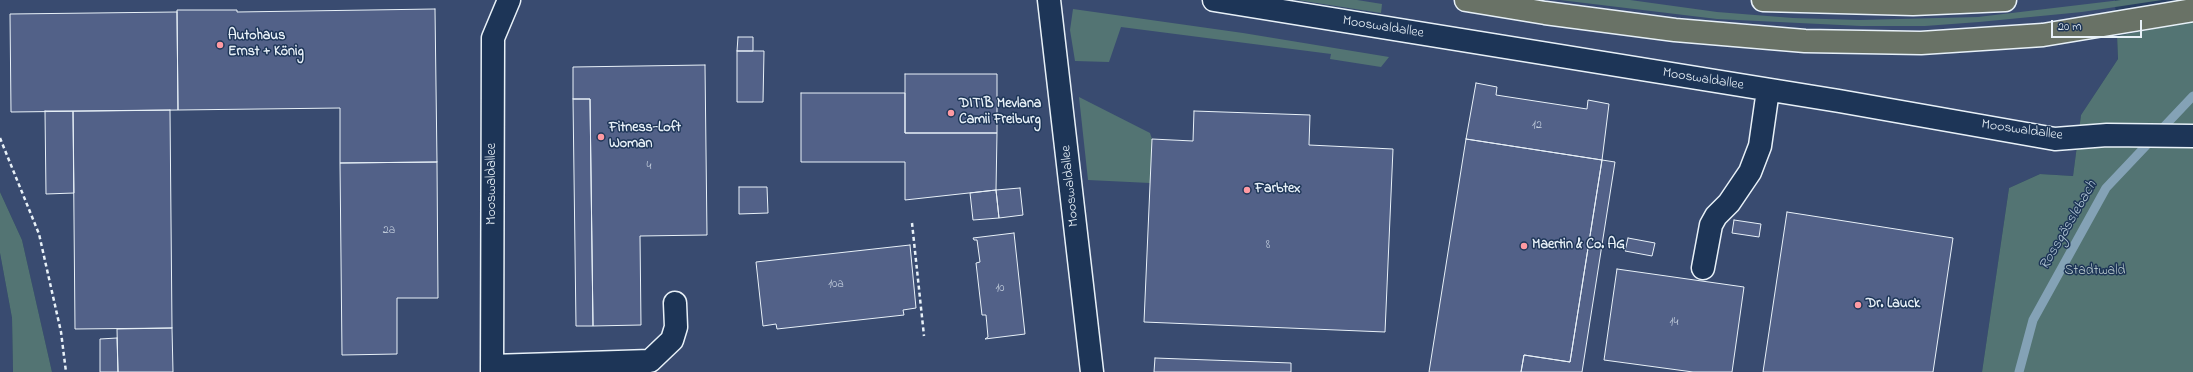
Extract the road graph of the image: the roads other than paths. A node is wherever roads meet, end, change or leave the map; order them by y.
1 (509, 0) edge
2 (1049, 0) edge
3 (1214, 0) edge
4 (1466, 0) edge
5 (1763, 0) edge
6 (2005, 0) edge
7 (2193, 10) edge
8 (1768, 90) junction
9 (2190, 136) edge
10 (1703, 268) dead end
11 (675, 303) dead end
12 (492, 369) edge
13 (1092, 372) edge

1 - 12 street, Mooswaldallee
2 - 13 street, Mooswaldallee
3 - 8 street, Mooswaldallee
4 - 7 main road
5 - 6 main road
8 - 9 street, Mooswaldallee
8 - 10 street
11 - 12 street

